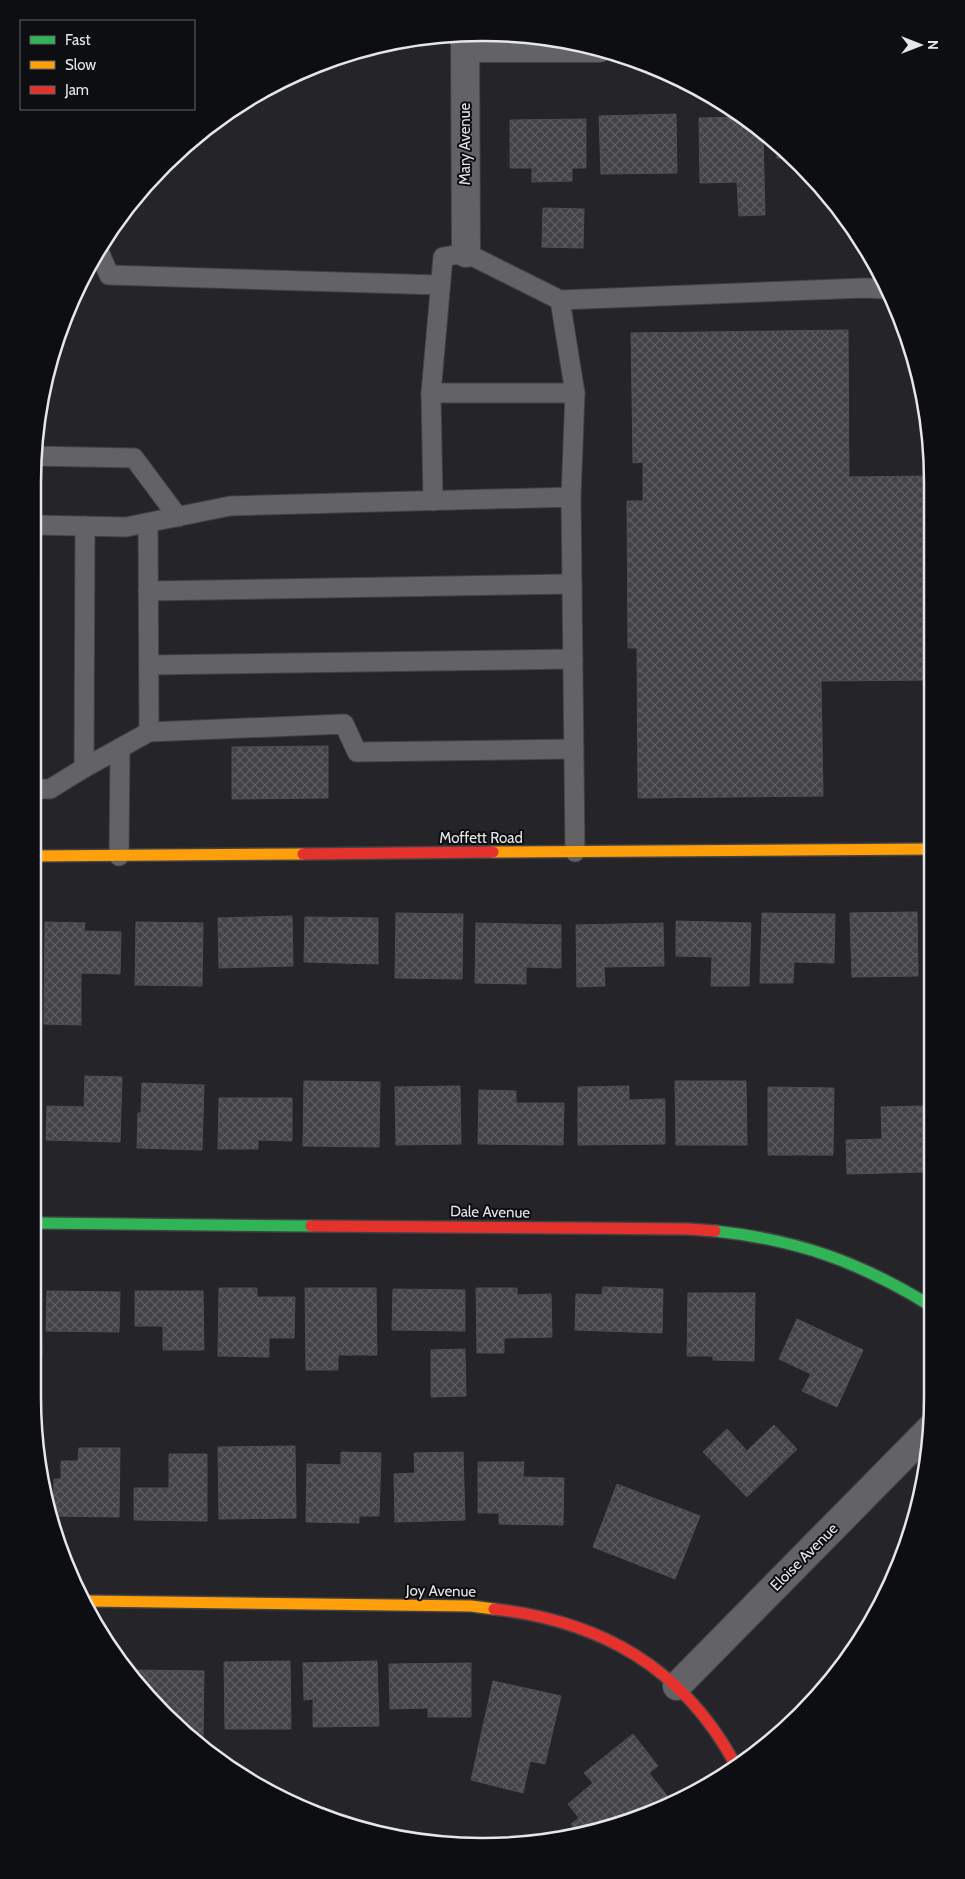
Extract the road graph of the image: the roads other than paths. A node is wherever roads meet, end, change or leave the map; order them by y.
1 (465, 42) edge
2 (543, 45) edge
3 (466, 253) junction
4 (102, 259) edge
5 (440, 284) junction
6 (879, 289) edge
7 (560, 300) junction
8 (575, 393) junction
9 (431, 394) junction
10 (42, 456) edge
11 (571, 497) junction
12 (433, 501) junction
13 (178, 517) junction
14 (148, 523) junction
15 (41, 525) edge
16 (85, 526) junction
17 (572, 584) junction
18 (148, 591) junction
19 (573, 659) junction
20 (149, 665) junction
21 (149, 732) junction
22 (120, 748) junction
23 (574, 749) junction
24 (84, 768) junction
25 (41, 789) edge
26 (924, 849) edge
27 (575, 852) junction
28 (41, 856) edge
29 (119, 856) junction
30 (41, 1223) edge
31 (924, 1302) edge
32 (922, 1437) edge
33 (92, 1601) edge
34 (677, 1686) junction
35 (733, 1760) edge

1 - 2 street
1 - 3 street, Mary Avenue
3 - 5 lane
3 - 7 lane
4 - 5 lane
5 - 9 lane
6 - 7 lane
7 - 8 lane
8 - 9 lane
8 - 11 lane
9 - 12 lane
10 - 13 lane
11 - 12 lane
11 - 17 lane
12 - 13 lane
13 - 14 lane
14 - 16 lane
14 - 18 lane
15 - 16 lane
16 - 24 lane
17 - 18 lane
17 - 19 lane
18 - 20 lane
19 - 20 lane
19 - 23 lane
20 - 21 lane
21 - 22 lane
21 - 23 lane
22 - 24 lane
22 - 29 lane
23 - 27 lane
24 - 25 lane
26 - 27 street, Moffett Road
27 - 29 street, Moffett Road
28 - 29 street, Moffett Road
30 - 31 street, Dale Avenue
32 - 34 street, Eloise Avenue
33 - 34 street, Joy Avenue
34 - 35 street, Joy Avenue

